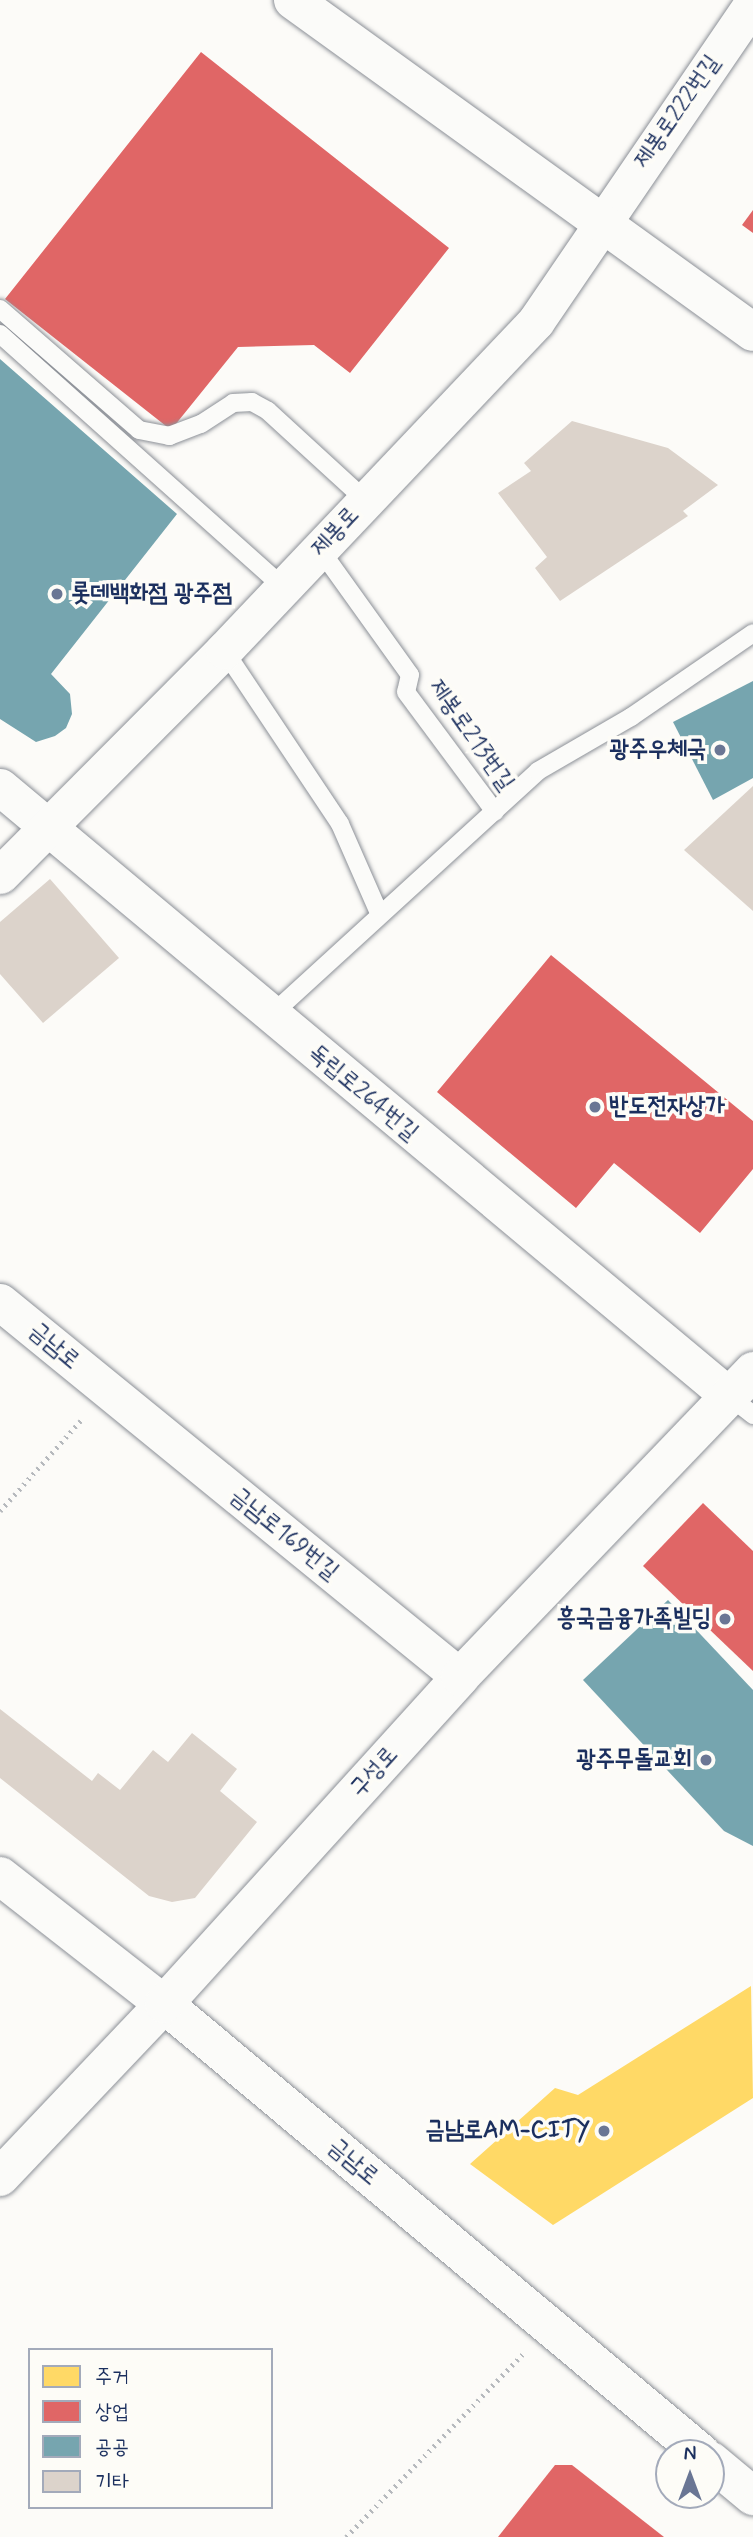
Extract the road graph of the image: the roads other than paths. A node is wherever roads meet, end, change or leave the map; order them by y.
1 (293, 0) edge
2 (753, 3) edge
3 (601, 220) junction
4 (0, 309) edge
5 (753, 332) edge
6 (0, 334) edge
7 (365, 500) junction
8 (320, 548) junction
9 (283, 587) junction
10 (753, 633) edge
11 (225, 650) junction
12 (0, 787) edge
13 (495, 812) junction
14 (46, 825) junction
15 (0, 875) edge
16 (379, 913) junction
17 (270, 1016) junction
18 (0, 1301) edge
19 (107, 1391) joint
20 (745, 1394) edge
21 (460, 1676) junction
22 (0, 1877) edge
23 (164, 2004) junction
24 (0, 2177) edge
25 (684, 2439) edge
26 (725, 2473) edge
27 (753, 2496) edge

1 - 3 street
2 - 3 street, 제봉로222번길
3 - 5 street
3 - 7 street, 제봉로
4 - 7 lane
6 - 9 lane
7 - 8 street, 제봉로
8 - 9 street, 제봉로
8 - 13 lane, 제봉로213번길
9 - 11 street, 제봉로
10 - 13 lane, 제봉로213번길
11 - 14 street, 제봉로
11 - 16 lane
12 - 14 street, 독립로264번길
13 - 16 lane, 제봉로213번길
14 - 15 street
14 - 17 street, 독립로264번길
16 - 17 lane, 제봉로213번길
17 - 20 street, 독립로264번길
18 - 19 street, 금남로
19 - 21 street, 금남로169번길
20 - 21 street, 구성로
21 - 23 street, 구성로
22 - 23 street, 금남로
23 - 24 street, 구성로
23 - 25 street, 금남로
26 - 27 street

